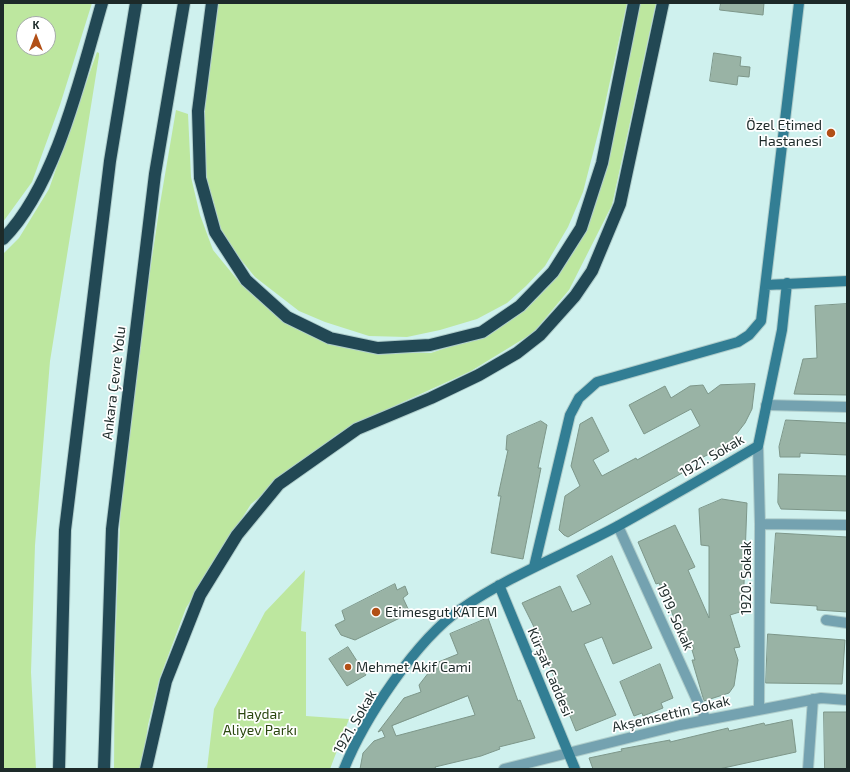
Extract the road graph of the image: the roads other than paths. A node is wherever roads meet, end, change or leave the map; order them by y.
1 (102, 3) edge
2 (136, 3) edge
3 (184, 3) edge
4 (212, 3) edge
5 (634, 3) edge
6 (663, 3) edge
7 (799, 3) edge
8 (3, 239) edge
9 (847, 281) edge
10 (787, 283) junction
11 (766, 285) junction
12 (766, 405) junction
13 (847, 407) edge
14 (758, 446) junction
15 (760, 524) junction
16 (847, 525) edge
17 (618, 526) junction
18 (534, 567) junction
19 (499, 585) junction
20 (826, 620) dead end
21 (847, 623) edge
22 (813, 699) junction
23 (847, 700) edge
24 (759, 709) junction
25 (706, 720) junction
26 (568, 752) junction
27 (59, 769) edge
28 (104, 769) edge
29 (146, 769) edge
30 (344, 769) edge
31 (504, 769) edge
32 (575, 769) edge
33 (808, 769) edge

1 - 8 highway
2 - 27 highway
3 - 28 highway, Ankara Çevre Yolu
4 - 5 highway
6 - 29 highway
7 - 11 street
9 - 10 street
10 - 11 street
10 - 12 street, 1921. Sokak
11 - 18 street
12 - 13 street
12 - 14 street, 1921. Sokak
14 - 15 street, 1920. Sokak
14 - 17 street, 1921. Sokak
15 - 16 street
15 - 24 street, 1920. Sokak
17 - 18 street, 1921. Sokak
17 - 25 street, 1919. Sokak
18 - 19 street, 1921. Sokak
19 - 26 street, Kürşat Caddesi
19 - 30 street, 1921. Sokak
20 - 21 street
22 - 23 street, Akşemsettin Sokak
22 - 24 street, Akşemsettin Sokak
22 - 33 street
24 - 25 street, Akşemsettin Sokak
25 - 26 street, Akşemsettin Sokak
26 - 31 street, Akşemsettin Sokak
26 - 32 street, Kürşat Caddesi

